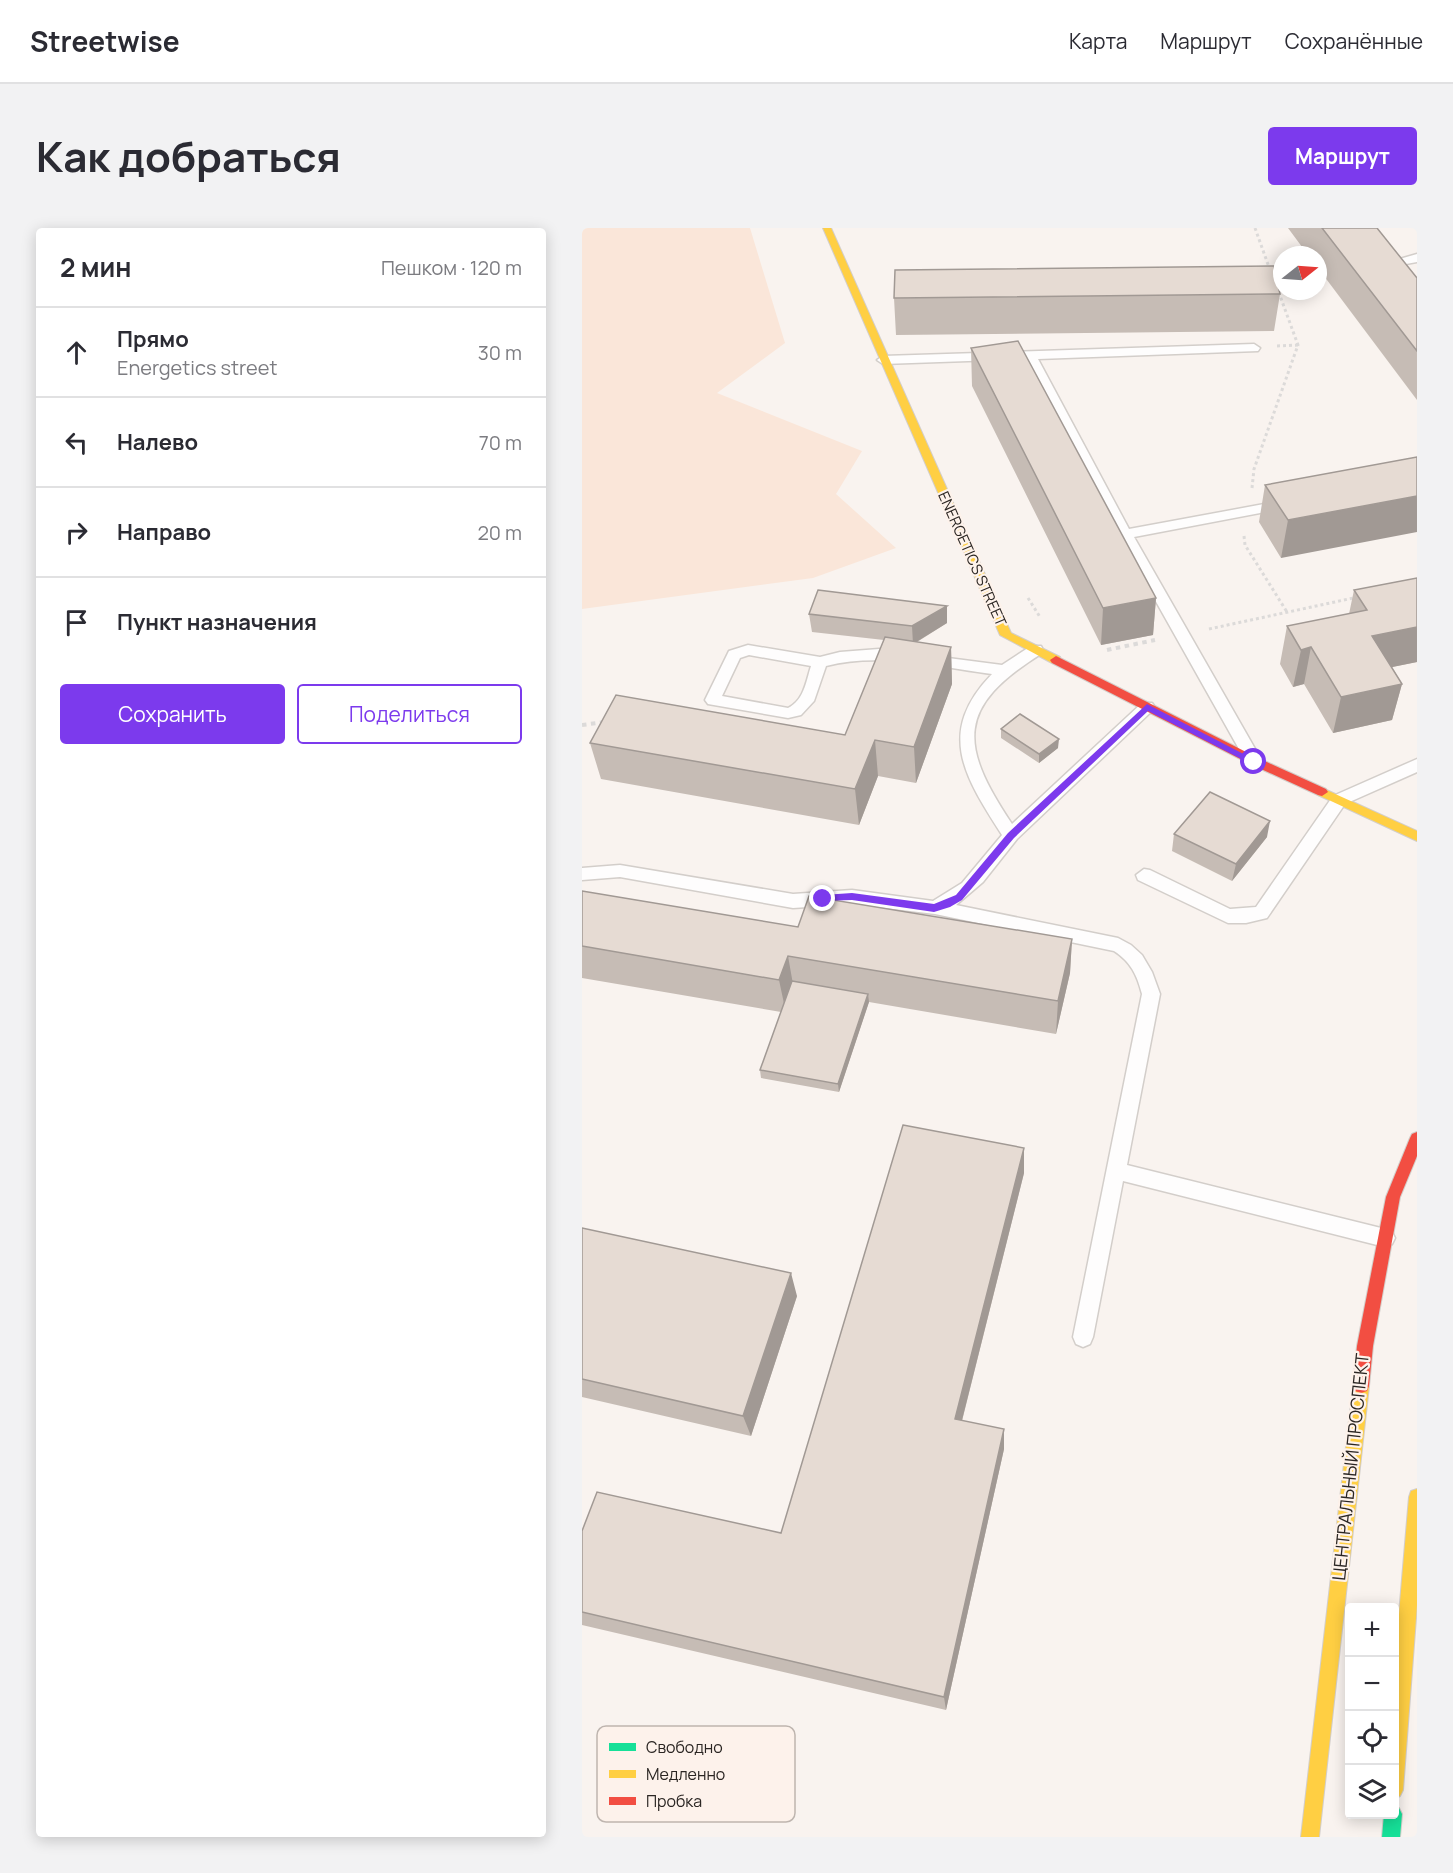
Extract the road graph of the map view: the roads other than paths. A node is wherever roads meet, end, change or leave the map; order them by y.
1 (826, 228) edge
2 (1417, 258) edge
3 (1395, 262) edge
4 (1254, 348) dead end
5 (1030, 355) junction
6 (883, 360) junction
7 (1300, 501) edge
8 (1125, 534) junction
9 (1036, 650) junction
10 (820, 662) junction
11 (1004, 670) junction
12 (1147, 707) junction
13 (1254, 762) junction
14 (1417, 765) edge
15 (1339, 800) junction
16 (1011, 835) junction
17 (1417, 836) edge
18 (582, 874) edge
19 (1144, 875) dead end
20 (934, 908) junction
21 (1417, 1138) edge
22 (1116, 1171) junction
23 (1385, 1238) junction
24 (1083, 1337) dead end
25 (1417, 1497) edge
26 (1397, 1765) edge
27 (1393, 1819) edge
28 (1310, 1837) edge
29 (1391, 1837) edge

1 - 6 street, ENERGETICS STREET
2 - 3 lane
4 - 5 lane
5 - 6 lane
5 - 8 lane
6 - 9 street, ENERGETICS STREET
7 - 8 lane
8 - 13 lane
9 - 11 lane
9 - 12 street, ENERGETICS STREET
10 - 10 lane
10 - 11 lane
11 - 16 lane
12 - 13 street, ENERGETICS STREET
12 - 16 lane
13 - 15 street, ENERGETICS STREET
14 - 15 lane
15 - 17 street, ENERGETICS STREET
15 - 19 lane
16 - 20 lane
18 - 20 lane
20 - 22 lane
21 - 23 street, ЦЕНТРАЛЬНЫЙ ПРОСПЕКТ
22 - 23 lane
22 - 24 lane
23 - 28 street, ЦЕНТРАЛЬНЫЙ ПРОСПЕКТ
25 - 26 street
27 - 29 street

